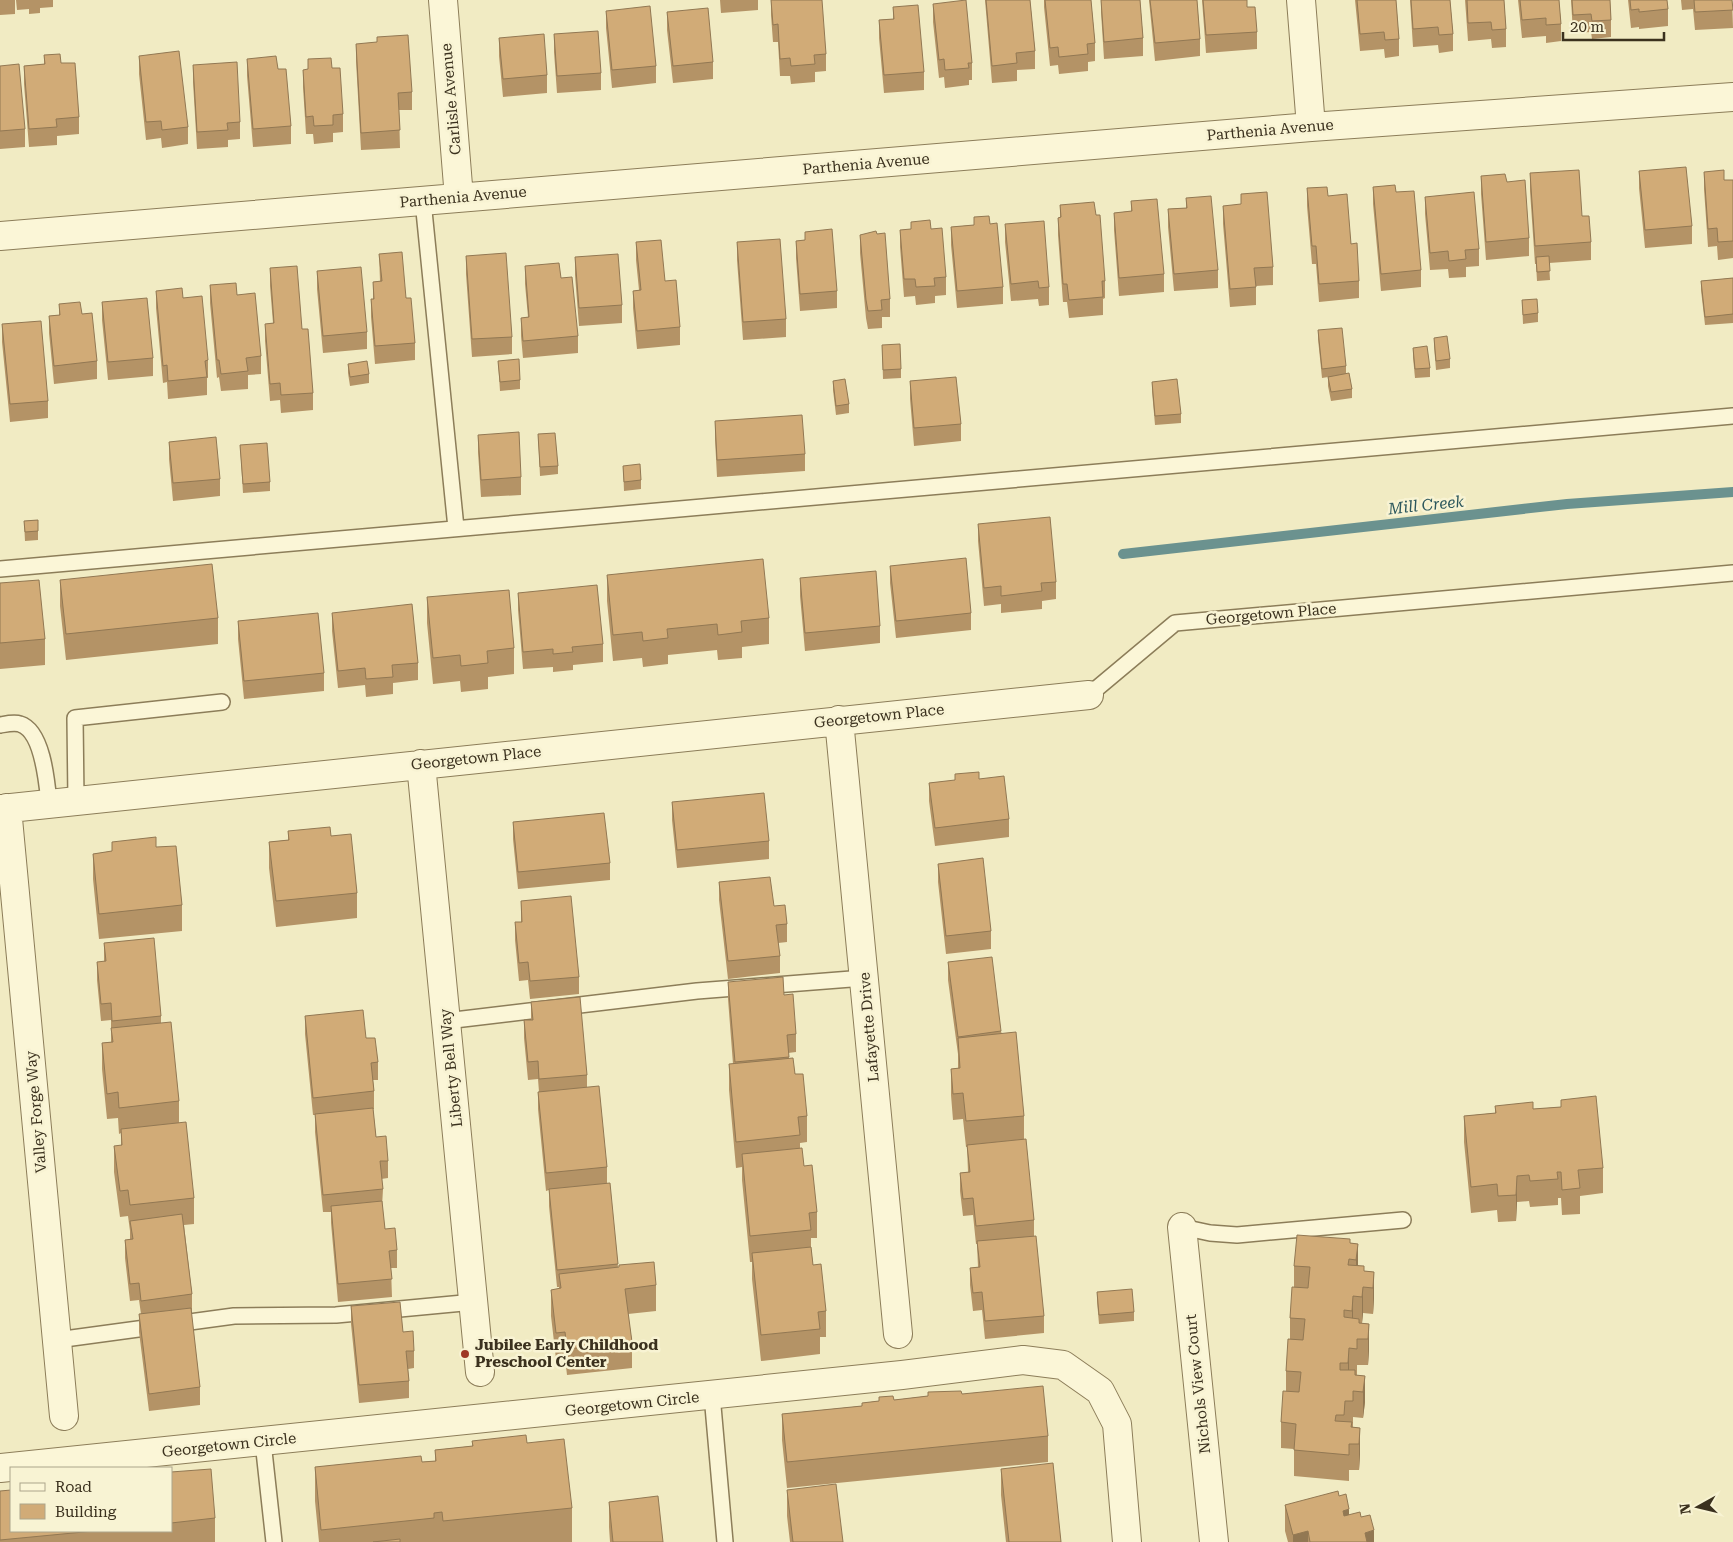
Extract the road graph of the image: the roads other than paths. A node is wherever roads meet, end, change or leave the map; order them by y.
1 (442, 0) edge
2 (1301, 0) edge
3 (1733, 97) edge
4 (1311, 127) junction
5 (459, 198) junction
6 (423, 201) junction
7 (0, 236) edge
8 (1733, 416) edge
9 (456, 528) junction
10 (0, 570) edge
11 (1733, 573) edge
12 (1089, 695) joint
13 (222, 702) dead end
14 (839, 720) junction
15 (0, 725) edge
16 (421, 764) junction
17 (63, 802) junction
18 (4, 808) edge
19 (864, 978) junction
20 (446, 1021) junction
21 (1403, 1220) dead end
22 (1182, 1227) joint
23 (474, 1302) junction
24 (898, 1334) dead end
25 (57, 1340) junction
26 (480, 1372) dead end
27 (712, 1395) junction
28 (64, 1416) dead end
29 (263, 1442) junction
30 (10, 1467) edge
31 (274, 1542) edge
32 (726, 1542) edge
33 (1127, 1542) edge
34 (1214, 1542) edge

1 - 5 street, Carlisle Avenue
2 - 4 street
3 - 4 street, Parthenia Avenue
4 - 5 street, Parthenia Avenue
5 - 6 street, Parthenia Avenue
6 - 7 street, Parthenia Avenue
6 - 9 lane
8 - 9 lane
9 - 10 lane
11 - 12 lane, Georgetown Place
12 - 14 street, Georgetown Place
13 - 17 lane
14 - 16 street, Georgetown Place
14 - 19 street, Lafayette Drive
15 - 17 lane
16 - 17 street, Georgetown Place
16 - 20 street, Liberty Bell Way
17 - 18 street, Georgetown Place
18 - 25 street, Valley Forge Way
19 - 20 lane
19 - 24 street, Lafayette Drive
20 - 23 street, Liberty Bell Way
21 - 22 lane
22 - 34 street, Nichols View Court
23 - 25 lane
23 - 26 street, Liberty Bell Way
25 - 28 street, Valley Forge Way
27 - 29 street, Georgetown Circle
27 - 32 lane
27 - 33 street, Georgetown Circle
29 - 30 street, Georgetown Circle
29 - 31 lane

